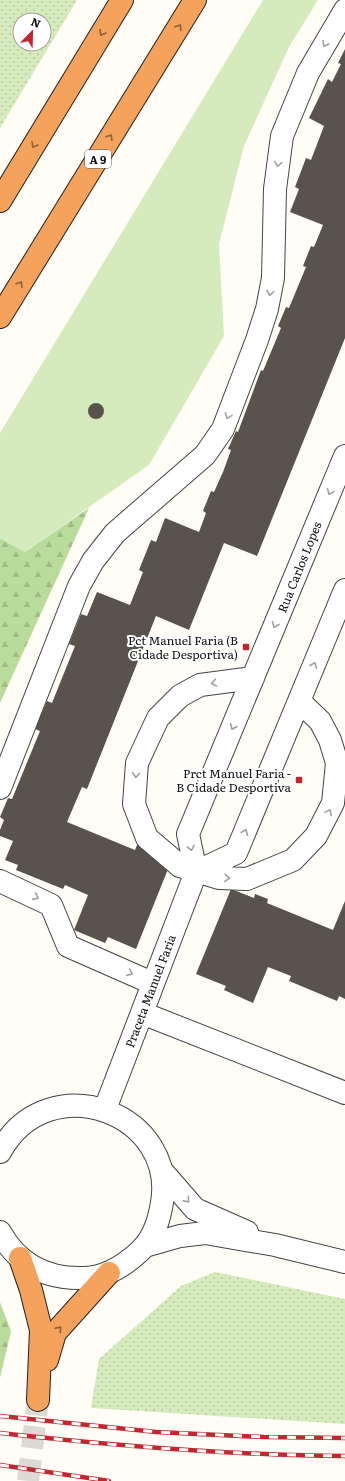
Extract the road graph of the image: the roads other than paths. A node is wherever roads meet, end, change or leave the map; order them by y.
1 (122, 0) edge
2 (195, 0) edge
3 (345, 10) edge
4 (0, 201) edge
5 (0, 317) edge
6 (345, 456) edge
7 (345, 590) edge
8 (253, 678) junction
9 (299, 701) junction
10 (0, 788) edge
11 (196, 872) junction
12 (0, 881) edge
13 (152, 983) junction
14 (142, 1013) junction
15 (345, 1093) edge
16 (105, 1109) junction
17 (2, 1144) edge
18 (161, 1170) junction
19 (7, 1244) edge
20 (276, 1245) junction
21 (145, 1246) junction
22 (345, 1262) edge
23 (109, 1273) junction

1 -> 4 highway
5 -> 2 highway, A 9
3 -> 10 street
6 -> 8 street, Rua Carlos Lopes
9 -> 7 street
8 -> 11 street
8 -> 11 street
11 -> 9 street
11 -> 9 street
11 - 13 street, Praceta Manuel Faria
12 -> 13 street
13 - 14 street, Praceta Manuel Faria
14 - 15 street
14 - 16 street, Praceta Manuel Faria
16 - 17 street
16 - 18 street
18 -> 20 street
18 - 21 street
19 - 23 street
19 -> 23 highway
20 - 21 street
20 - 22 street
21 - 23 street

